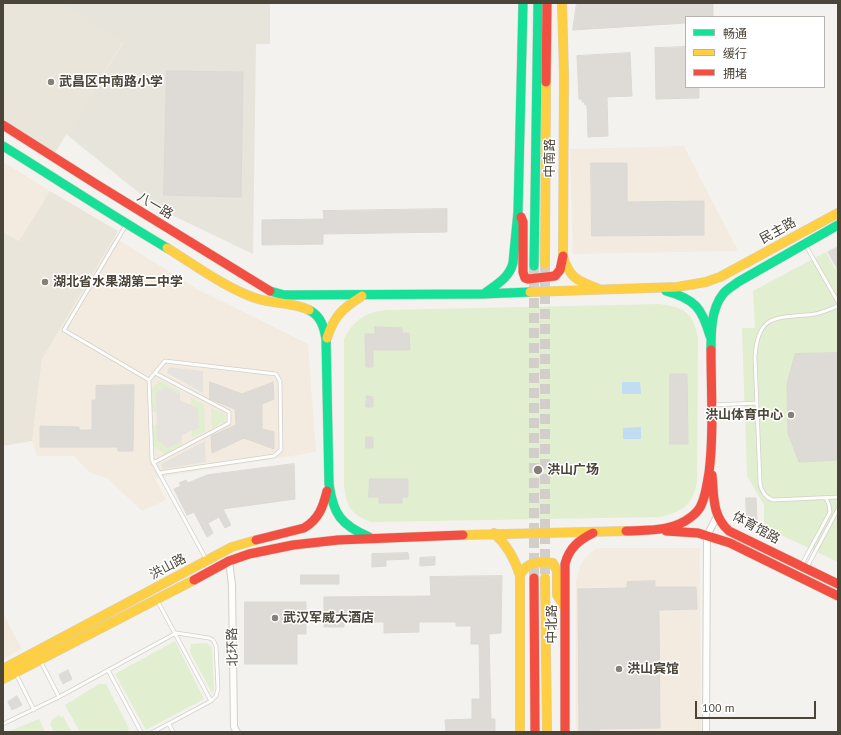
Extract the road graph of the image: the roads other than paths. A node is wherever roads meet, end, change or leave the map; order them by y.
1 (523, 3) edge
2 (538, 3) edge
3 (547, 3) edge
4 (562, 3) edge
5 (3, 125) edge
6 (3, 146) edge
7 (518, 212) junction
8 (838, 213) edge
9 (127, 224) junction
10 (838, 225) edge
11 (804, 244) junction
12 (563, 256) junction
13 (545, 264) tunnel mouth
14 (534, 266) tunnel mouth
15 (655, 288) junction
16 (604, 290) junction
17 (483, 294) junction
18 (364, 296) junction
19 (838, 302) edge
20 (838, 306) edge
21 (326, 339) junction
22 (711, 341) junction
23 (155, 373) junction
24 (149, 380) junction
25 (757, 403) junction
26 (711, 410) junction
27 (757, 413) junction
28 (711, 460) junction
29 (153, 463) junction
30 (159, 473) junction
31 (329, 484) junction
32 (838, 497) edge
33 (826, 498) junction
34 (838, 509) edge
35 (716, 516) junction
36 (658, 530) junction
37 (596, 531) junction
38 (494, 533) junction
39 (708, 536) junction
40 (372, 539) junction
41 (207, 561) junction
42 (229, 561) junction
43 (804, 567) junction
44 (520, 576) junction
45 (534, 578) tunnel mouth
46 (545, 578) tunnel mouth
47 (838, 584) edge
48 (838, 596) edge
49 (156, 599) junction
50 (565, 608) junction
51 (176, 633) junction
52 (40, 659) junction
53 (3, 669) edge
54 (108, 670) junction
55 (15, 672) junction
56 (3, 679) edge
57 (59, 697) junction
58 (211, 701) junction
59 (34, 710) junction
60 (3, 724) edge
61 (169, 724) junction
62 (141, 732) edge
63 (153, 732) edge
64 (173, 732) edge
65 (237, 732) edge
66 (520, 732) edge
67 (535, 732) edge
68 (547, 732) edge
69 (565, 732) edge
70 (706, 732) edge

1 - 7 main road
2 - 14 main road, 中南路
3 - 13 main road, 中南路
4 - 12 main road, 中南路
5 - 18 main road, 八一路
6 - 9 main road
7 - 12 main road
7 - 17 main road
8 - 15 main road, 民主路
9 - 21 main road
9 - 24 lane
10 - 11 main road, 民主路
11 - 19 lane
11 - 22 main road, 民主路
12 - 16 main road, 中南路
15 - 16 main road, 民主路
15 - 22 main road
16 - 17 main road, 民主路
17 - 18 main road, 八一路
18 - 21 main road
20 - 25 lane
21 - 31 main road
22 - 26 main road
23 - 24 lane
23 - 29 lane
23 - 30 lane
24 - 29 lane
25 - 26 lane
25 - 27 lane
26 - 27 lane
26 - 28 main road
27 - 33 lane
28 - 35 main road, 体育馆路
28 - 36 main road
29 - 30 lane
30 - 41 lane
31 - 40 main road
31 - 41 main road, 洪山路
32 - 33 lane
33 - 43 lane
34 - 43 lane
35 - 39 street
35 - 43 main road, 体育馆路
36 - 37 main road, 洪山路
36 - 39 main road, 体育馆路
37 - 38 main road, 洪山路
37 - 50 main road, 中北路
38 - 40 main road, 洪山路
38 - 44 main road
39 - 48 main road, 体育馆路
39 - 70 street
40 - 42 main road, 洪山路
41 - 53 main road, 洪山路
42 - 49 main road, 洪山路
42 - 65 street, 北环路
43 - 47 main road, 体育馆路
44 - 50 main road
44 - 66 main road
45 - 67 main road, 中北路
46 - 68 main road, 中北路
49 - 51 lane
49 - 52 main road, 洪山路
50 - 69 main road, 中北路
51 - 54 lane
51 - 58 lane
51 - 58 lane
52 - 55 main road, 洪山路
52 - 57 lane
54 - 57 lane
54 - 62 lane
55 - 56 main road, 洪山路
55 - 59 lane
57 - 59 lane
58 - 61 lane
59 - 60 lane
61 - 63 lane
61 - 64 lane

